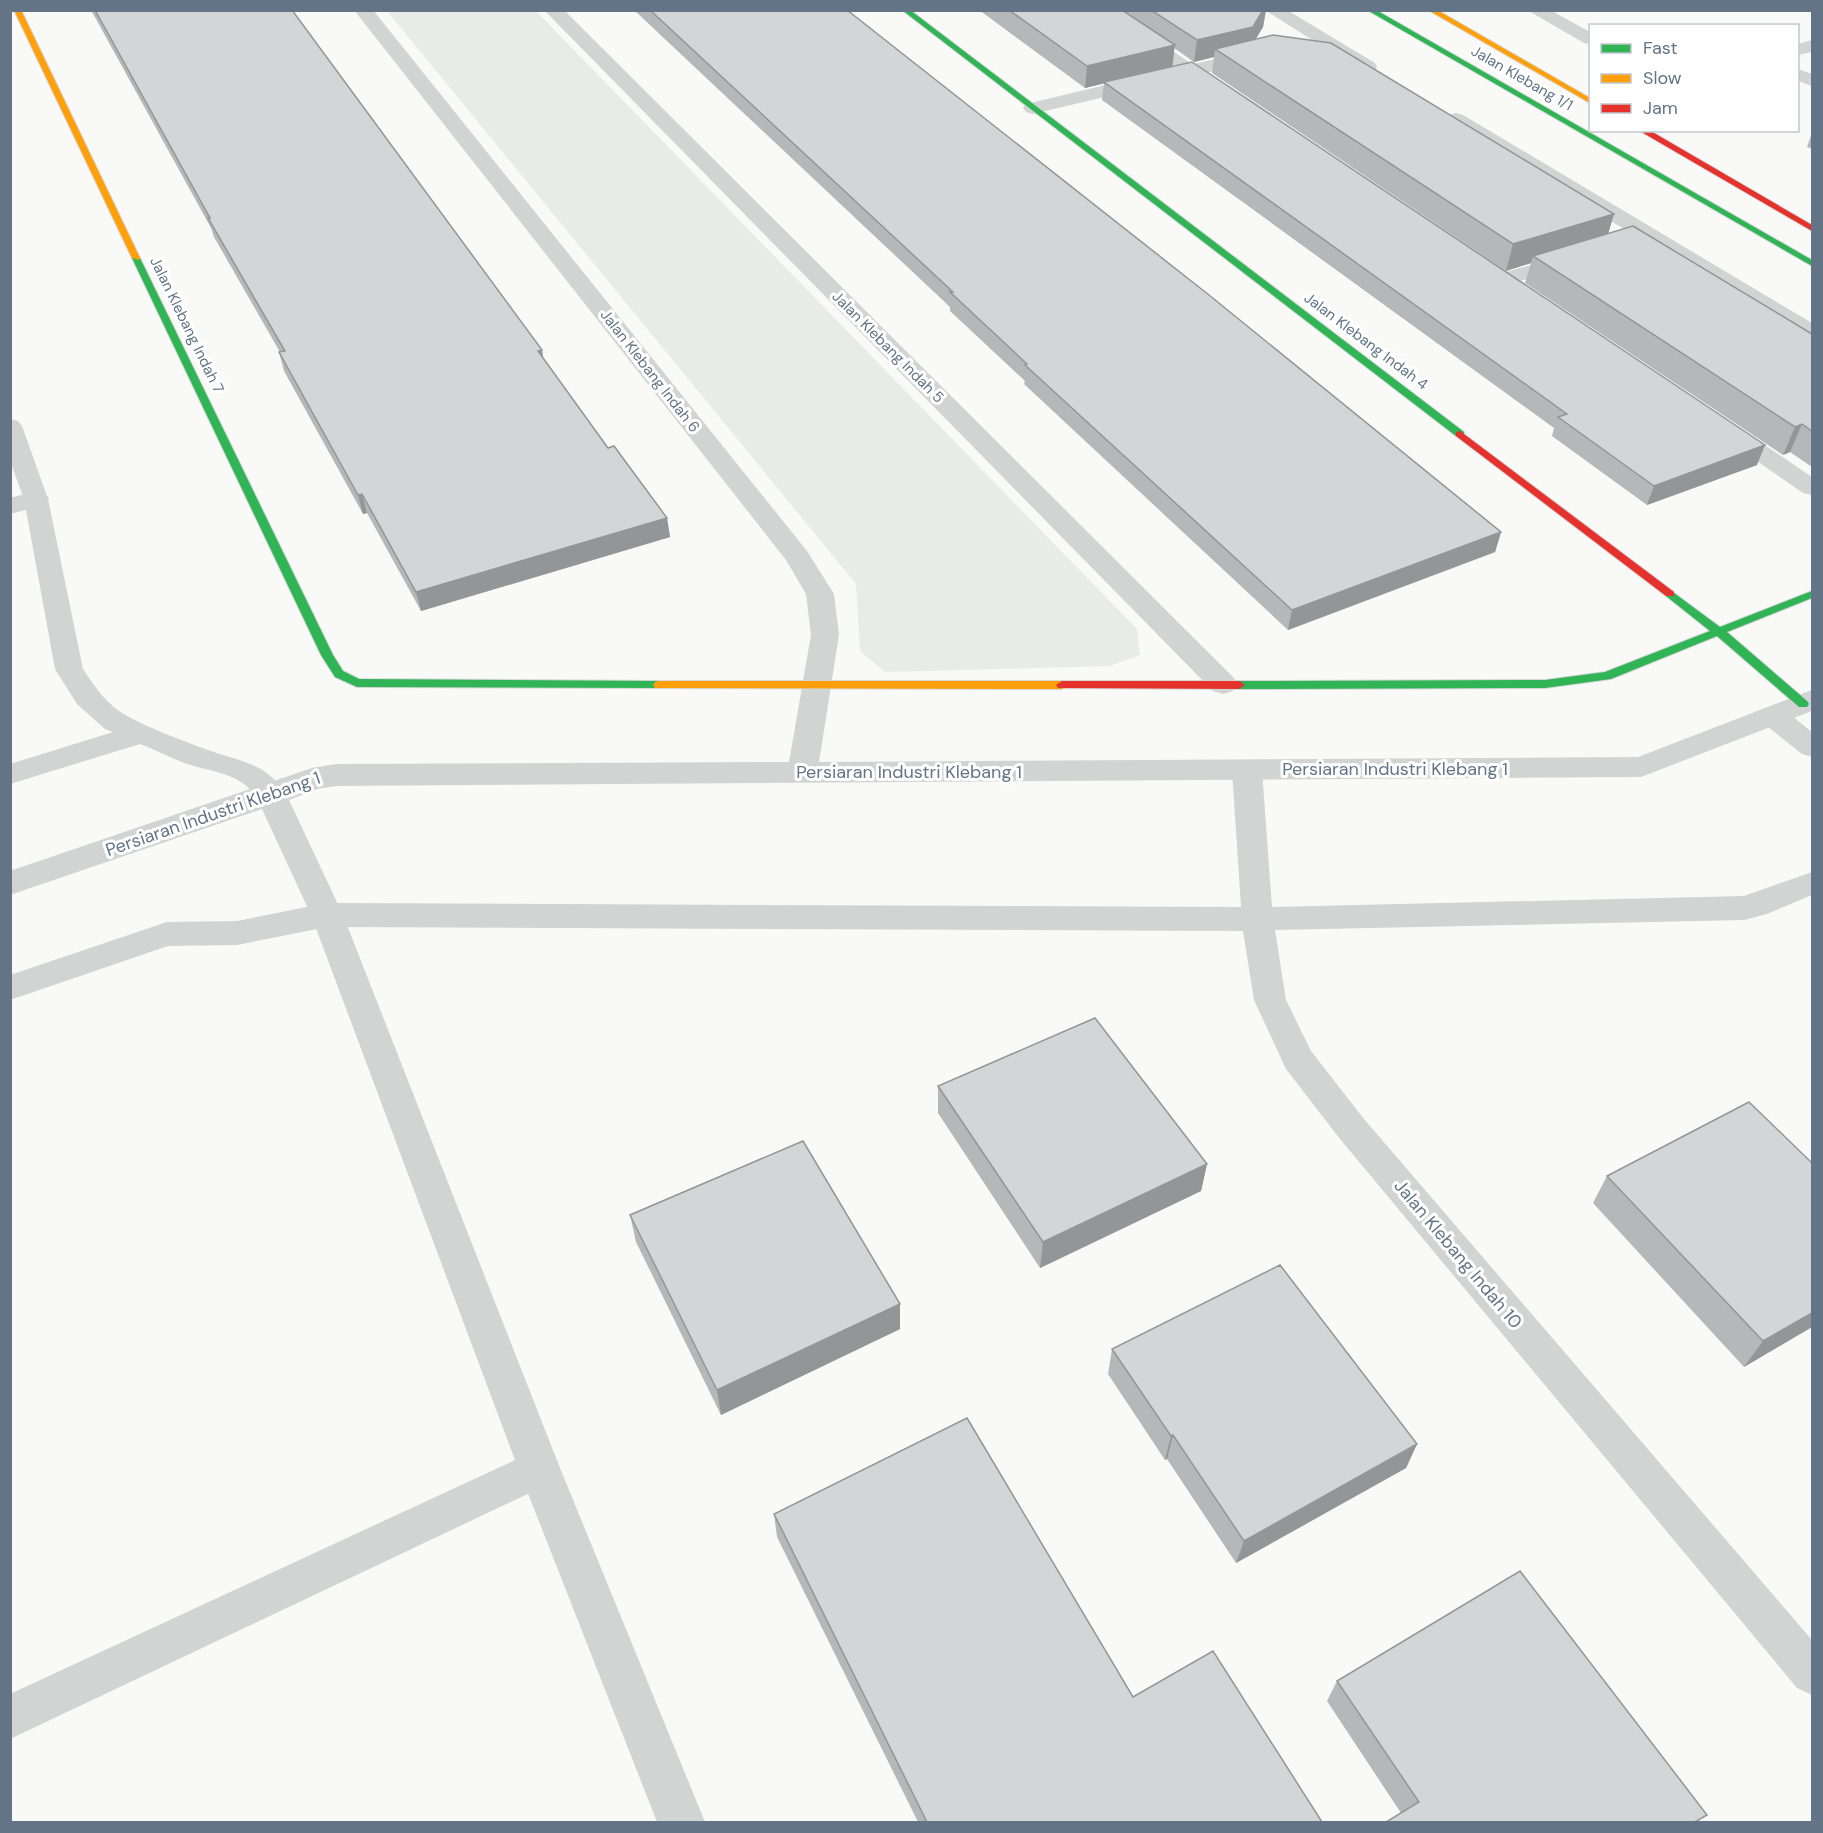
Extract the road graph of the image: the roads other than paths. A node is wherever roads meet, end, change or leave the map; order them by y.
1 (17, 10) edge
2 (363, 10) edge
3 (553, 10) edge
4 (905, 10) edge
5 (1101, 10) edge
6 (1274, 10) edge
7 (1370, 10) edge
8 (1431, 10) edge
9 (1536, 10) edge
10 (1589, 38) edge
11 (1323, 39) junction
12 (1301, 45) edge
13 (1279, 50) edge
14 (1191, 70) junction
15 (1384, 76) edge
16 (1230, 97) edge
17 (1589, 100) edge
18 (1435, 107) edge
19 (1033, 108) junction
20 (1645, 132) edge
21 (1812, 228) edge
22 (1650, 236) junction
23 (1628, 243) edge
24 (1583, 256) edge
25 (1812, 263) edge
26 (1484, 267) edge
27 (1504, 280) junction
28 (1524, 294) edge
29 (1812, 333) edge
30 (1713, 421) edge
31 (10, 426) edge
32 (1812, 488) edge
33 (23, 503) edge
34 (1812, 594) edge
35 (1718, 631) junction
36 (1223, 684) junction
37 (818, 686) junction
38 (1808, 702) edge
39 (1773, 716) junction
40 (142, 733) junction
41 (1812, 747) edge
42 (1247, 770) junction
43 (802, 772) junction
44 (10, 774) edge
45 (271, 795) junction
46 (10, 883) edge
47 (1812, 883) edge
48 (327, 915) junction
49 (1257, 919) junction
50 (10, 988) edge
51 (539, 1468) junction
52 (1812, 1673) edge
53 (10, 1717) edge
54 (681, 1822) edge

1 - 37 street, Jalan Klebang Indah 7
2 - 37 street, Jalan Klebang Indah 6
3 - 36 street, Jalan Klebang Indah 5
4 - 19 street, Jalan Klebang Indah 4
5 - 14 lane
6 - 11 street
7 - 25 street, Jalan Klebang 1/1
8 - 17 street, Jalan Klebang 1/1
9 - 10 street
11 - 12 street
11 - 15 street
13 - 14 street
14 - 16 lane
14 - 19 street
18 - 22 street
19 - 35 street, Jalan Klebang Indah 4
20 - 21 street
22 - 23 lane
22 - 29 street
24 - 27 lane
26 - 27 lane
27 - 28 lane
30 - 32 lane
31 - 33 lane
33 - 40 lane
34 - 35 street, Jalan Klebang Indah 7
35 - 36 street, Jalan Klebang Indah 7
35 - 38 street, Jalan Klebang Indah 4
36 - 37 street, Jalan Klebang Indah 7
37 - 43 street, Jalan Klebang Indah 6
38 - 39 street, Persiaran Industri Klebang 1
39 - 41 lane
39 - 42 street, Persiaran Industri Klebang 1
40 - 44 lane
40 - 45 lane
42 - 43 street, Persiaran Industri Klebang 1
42 - 49 lane, Jalan Klebang Indah 10
43 - 45 street, Persiaran Industri Klebang 1
45 - 46 street, Persiaran Industri Klebang 1
45 - 48 street
47 - 49 lane
48 - 49 lane
48 - 50 lane
48 - 51 street
49 - 52 lane, Jalan Klebang Indah 10
51 - 53 lane
51 - 54 street

